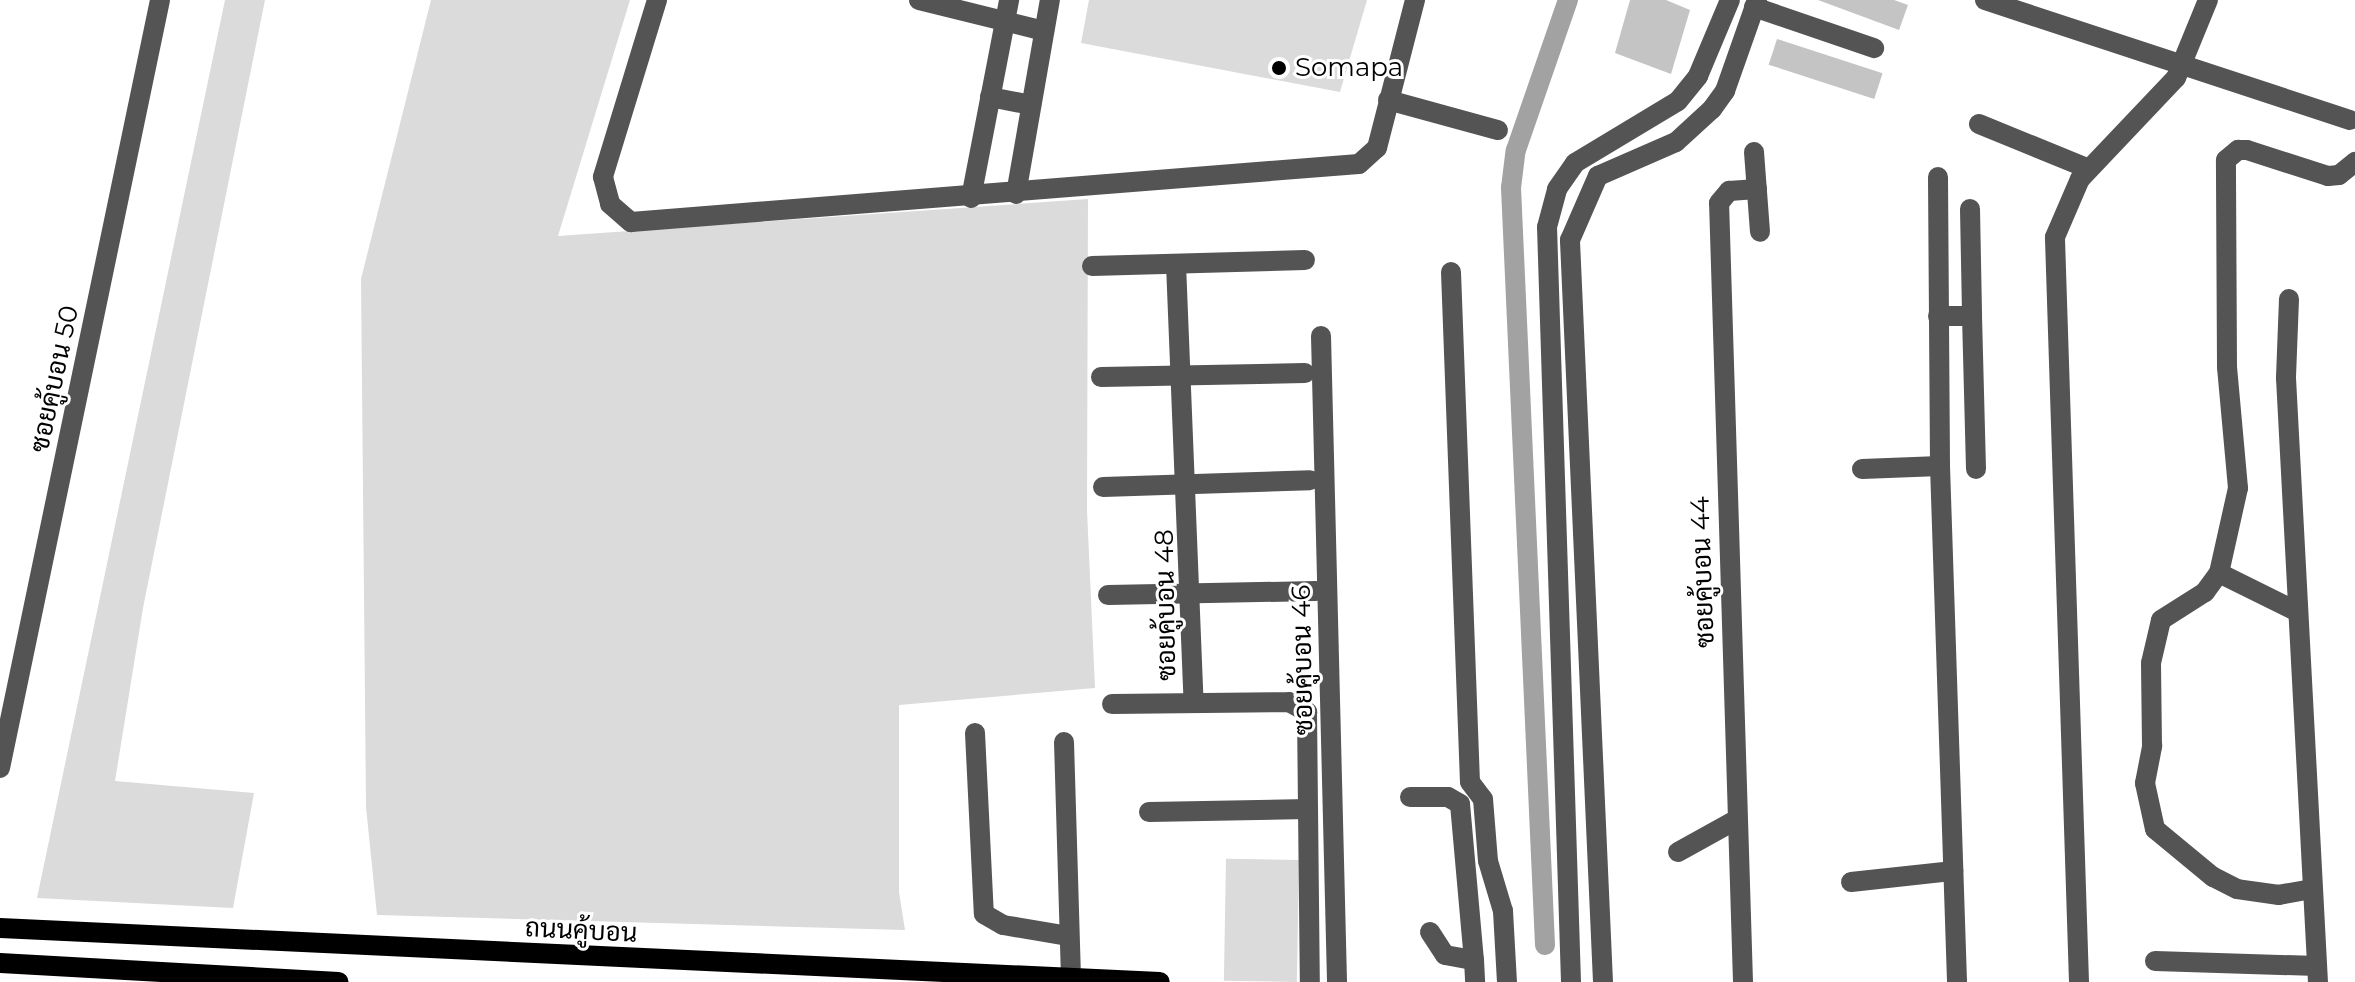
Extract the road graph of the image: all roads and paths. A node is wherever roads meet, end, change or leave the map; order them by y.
1 (160, 0) edge
2 (657, 0) edge
3 (919, 0) edge
4 (1009, 0) edge
5 (1050, 0) edge
6 (1415, 0) edge
7 (1730, 0) edge
8 (1985, 0) edge
9 (2208, 0) edge
10 (1755, 3) edge
11 (1005, 22) junction
12 (1044, 31) junction
13 (1874, 48) dead end
14 (2182, 65) junction
15 (990, 97) junction
16 (1388, 100) junction
17 (1031, 105) junction
18 (2350, 120) dead end
19 (1979, 124) dead end
20 (1498, 130) dead end
21 (1754, 152) dead end
22 (2355, 162) edge
23 (2089, 169) junction
24 (1938, 177) dead end
25 (1757, 189) junction
26 (1016, 194) junction
27 (971, 198) junction
28 (1970, 209) dead end
29 (1547, 227) junction
30 (1571, 230) junction
31 (1760, 232) dead end
32 (1305, 260) dead end
33 (1176, 264) junction
34 (1092, 266) dead end
35 (1451, 272) dead end
36 (2289, 299) dead end
37 (1938, 316) junction
38 (1972, 316) junction
39 (1321, 336) dead end
40 (1305, 373) dead end
41 (1184, 375) junction
42 (1101, 377) dead end
43 (1940, 466) junction
44 (1862, 469) dead end
45 (1976, 469) dead end
46 (1310, 480) dead end
47 (1189, 485) junction
48 (1103, 487) dead end
49 (2219, 573) junction
50 (1316, 591) dead end
51 (1192, 593) junction
52 (1108, 595) dead end
53 (2298, 612) junction
54 (1194, 703) junction
55 (1112, 704) dead end
56 (975, 733) dead end
57 (1064, 742) dead end
58 (0, 768) edge
59 (1410, 797) dead end
60 (1308, 809) junction
61 (1149, 812) dead end
62 (1736, 820) junction
63 (1678, 852) dead end
64 (1953, 871) junction
65 (1851, 882) dead end
66 (2312, 889) junction
67 (0, 928) edge
68 (1430, 932) dead end
69 (1069, 936) junction
70 (230, 941) junction
71 (1474, 960) junction
72 (2155, 961) dead end
73 (0, 963) edge
74 (2317, 974) edge
75 (133, 976) edge
76 (218, 976) edge
77 (1071, 978) junction
78 (338, 982) edge
79 (1160, 982) edge
80 (1310, 982) edge
81 (1337, 982) edge
82 (1475, 982) edge
83 (1507, 982) edge
84 (1571, 982) edge
85 (1603, 982) edge
86 (1743, 982) edge
87 (1957, 982) edge
88 (2079, 982) edge

1 - 58 street, ซอยคู้บอน 50
2 - 27 street
3 - 11 street
4 - 11 street
5 - 12 street
6 - 16 street
7 - 29 street
8 - 14 street
9 - 14 street
10 - 13 street
10 - 30 street
11 - 12 street
11 - 15 street
12 - 17 street
14 - 18 street
14 - 23 street
15 - 17 street
15 - 27 street
16 - 20 street
16 - 26 street
17 - 26 street
19 - 23 street
21 - 25 street
22 - 49 street
23 - 88 street
24 - 37 street
25 - 31 street
25 - 62 street, ซอยคู้บอน 44
26 - 27 street
28 - 38 street
29 - 30 street
29 - 84 street
30 - 85 street
32 - 33 street
33 - 34 street
33 - 41 street, ซอยคู้บอน 48
35 - 83 street
36 - 53 street
37 - 38 street
37 - 43 street
38 - 45 street
39 - 81 street, ซอยคู้บอน 46
40 - 41 street
41 - 42 street
41 - 47 street, ซอยคู้บอน 48
43 - 44 street
43 - 64 street
46 - 47 street
47 - 48 street
47 - 51 street, ซอยคู้บอน 48
49 - 53 street
49 - 66 street
50 - 51 street
51 - 52 street
51 - 54 street, ซอยคู้บอน 48
53 - 66 street
54 - 55 street
54 - 60 street, ซอยคู้บอน 48
56 - 69 street
57 - 69 street
59 - 71 street
60 - 61 street
60 - 80 street, ซอยคู้บอน 48
62 - 63 street
62 - 86 street, ซอยคู้บอน 44
64 - 65 street
64 - 87 street
66 - 74 street
67 - 70 main road, ถนนคู้บอน
68 - 71 street
69 - 77 street
70 - 76 main road
70 - 77 main road, ถนนคู้บอน
71 - 82 street
72 - 74 street
73 - 75 main road
75 - 76 main road
76 - 78 main road
77 - 79 main road, ถนนคู้บอน

